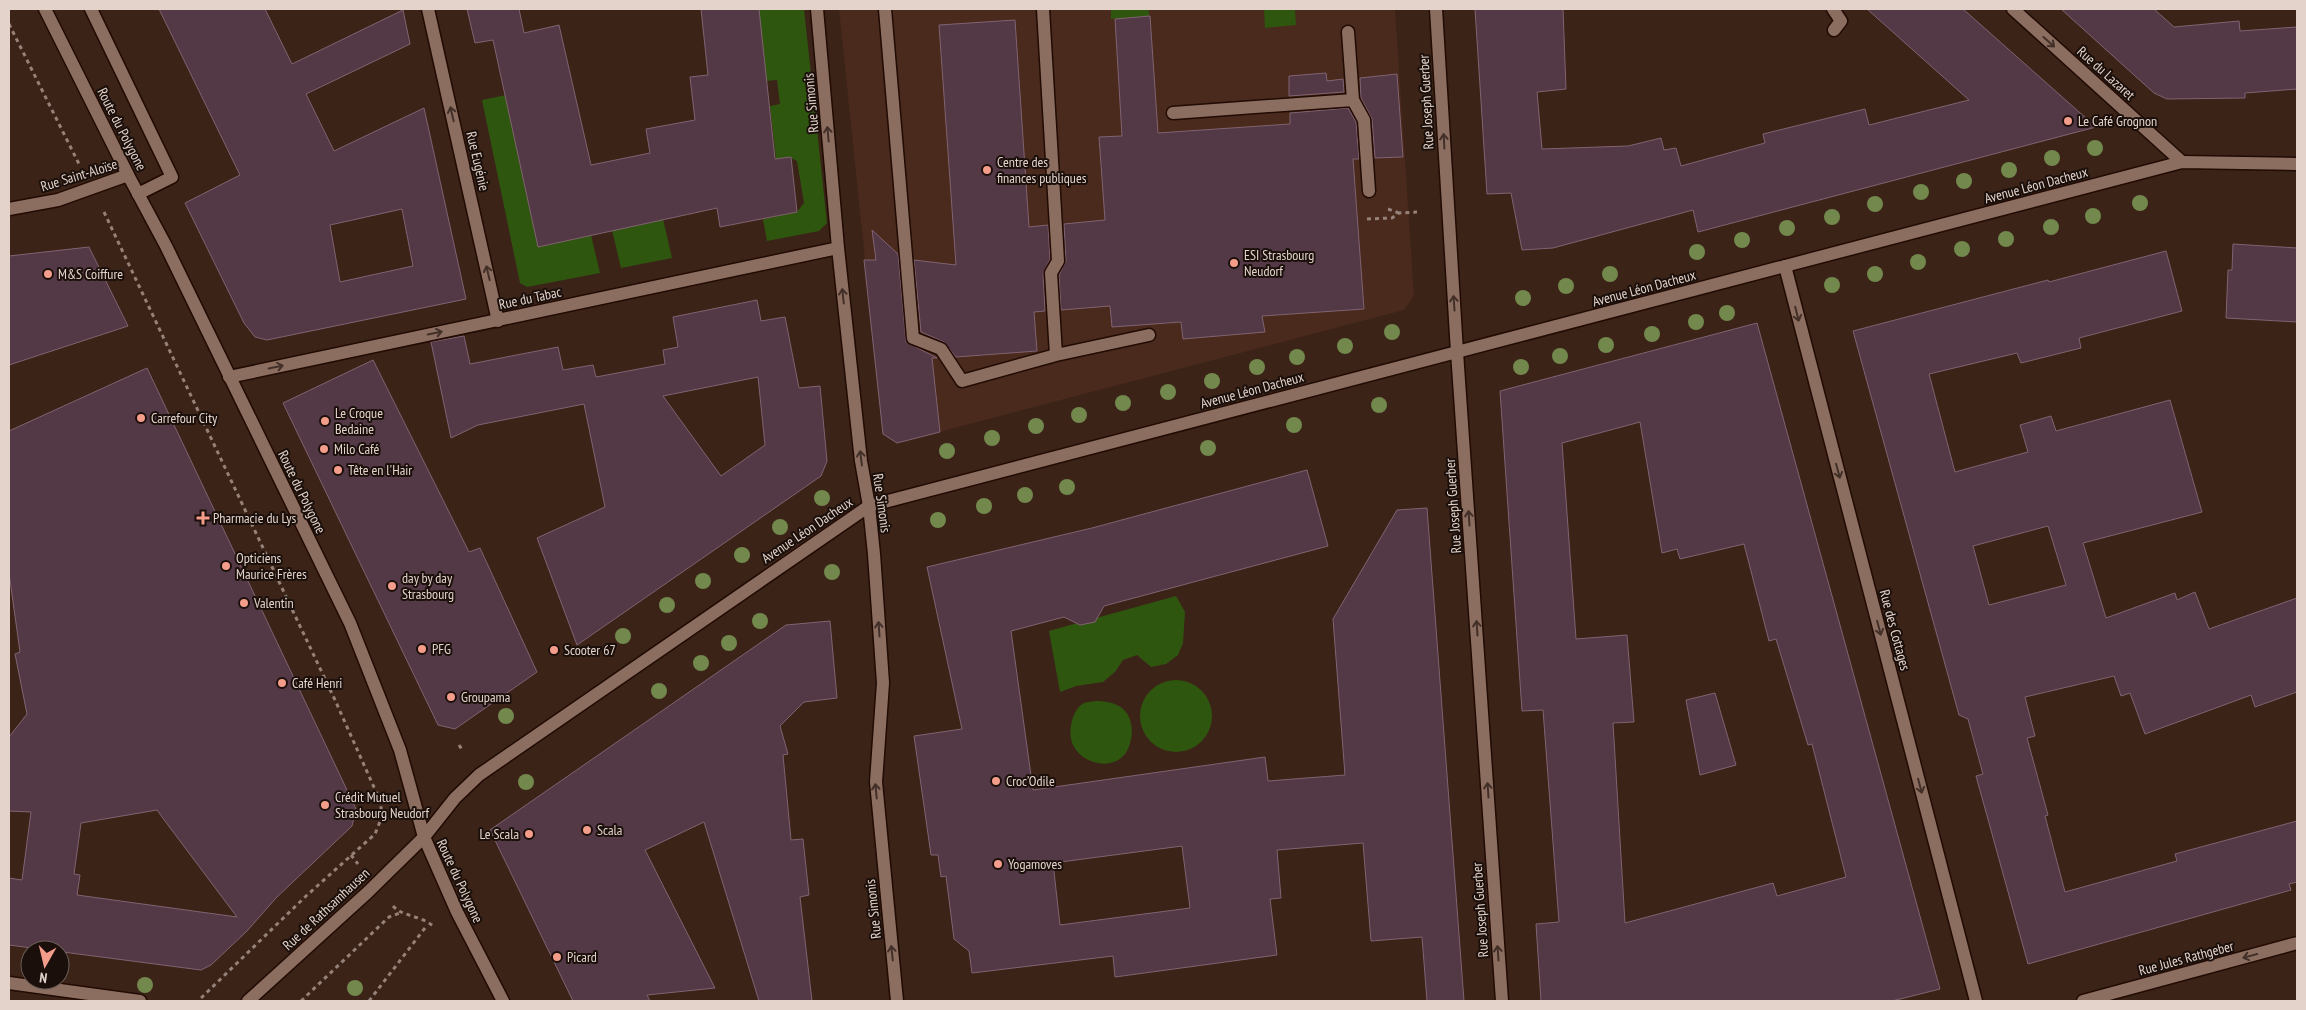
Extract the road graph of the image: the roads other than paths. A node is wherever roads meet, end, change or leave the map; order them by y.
1 (45, 9) edge
2 (92, 9) edge
3 (428, 9) edge
4 (818, 9) edge
5 (885, 9) edge
6 (1043, 9) edge
7 (1436, 9) edge
8 (1833, 9) edge
9 (2013, 9) edge
10 (1834, 30) dead end
11 (1348, 32) dead end
12 (1353, 100) junction
13 (1173, 113) dead end
14 (2182, 162) junction
15 (2297, 164) edge
16 (128, 176) junction
17 (1369, 191) dead end
18 (138, 194) junction
19 (9, 209) edge
20 (838, 248) junction
21 (1785, 266) junction
22 (498, 321) junction
23 (1149, 335) dead end
24 (1457, 352) junction
25 (1056, 355) junction
26 (229, 377) junction
27 (869, 506) junction
28 (424, 838) junction
29 (2297, 944) edge
30 (9, 983) edge
31 (140, 1001) edge
32 (248, 1001) edge
33 (502, 1001) edge
34 (897, 1001) edge
35 (1502, 1001) edge
36 (1976, 1001) edge
37 (2083, 1001) edge

1 - 16 street, Route du Polygone
2 - 18 street
22 -> 3 street, Rue Eugénie
20 -> 4 street, Rue Simonis
5 - 25 street
6 - 25 street
24 -> 7 street, Rue Joseph Guerber
8 - 10 street
9 -> 14 street, Rue du Lazaret
11 - 12 street
12 - 13 street
12 - 17 street
14 - 15 street
14 - 21 street, Avenue Léon Dacheux
16 - 18 street, Route du Polygone
16 - 19 street, Rue Saint-Aloïse
18 - 26 street, Route du Polygone
20 - 22 street, Rue du Tabac
27 -> 20 street, Rue Simonis
21 - 24 street, Avenue Léon Dacheux
21 -> 36 street, Rue des Cottages
26 -> 22 street, Rue du Tabac
23 - 25 street
24 - 27 street, Avenue Léon Dacheux
35 -> 24 street, Rue Joseph Guerber
26 - 28 street, Route du Polygone
27 - 28 street, Avenue Léon Dacheux
34 -> 27 street, Rue Simonis
28 - 32 street, Rue de Rathsamhausen
28 - 33 street, Route du Polygone
29 -> 37 street, Rue Jules Rathgeber
30 - 31 street

